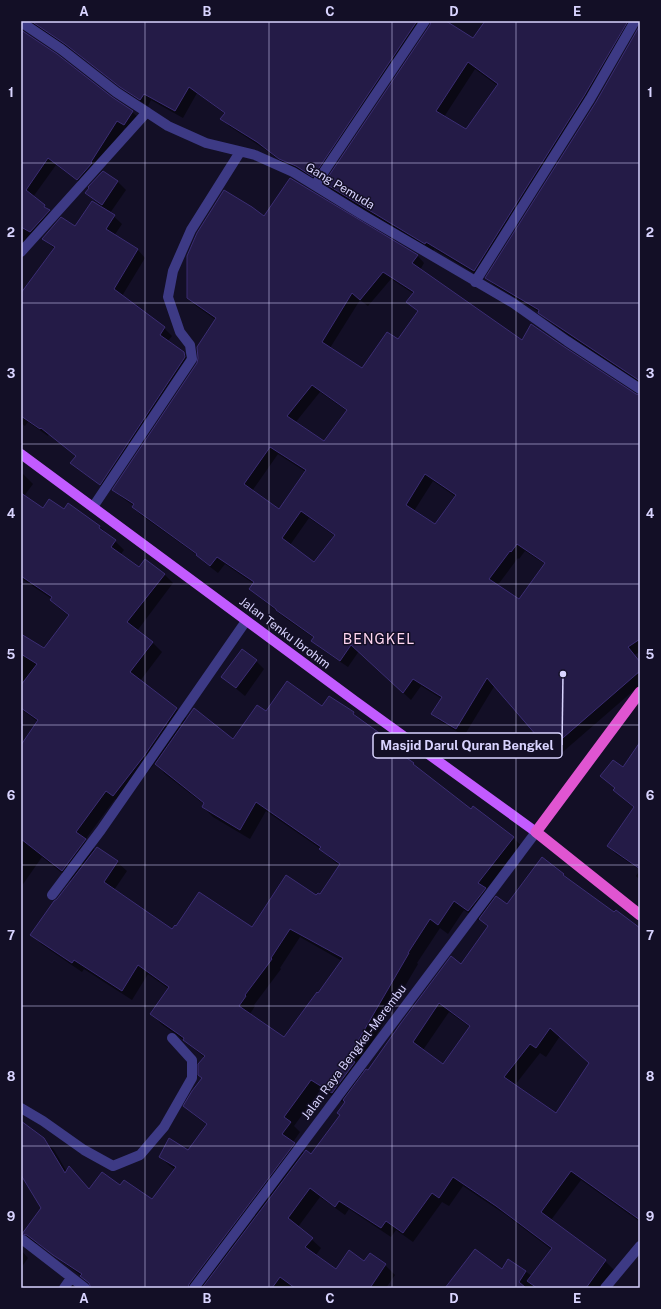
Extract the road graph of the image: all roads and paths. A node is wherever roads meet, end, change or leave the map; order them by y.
1 (425, 21) edge
2 (635, 21) edge
3 (21, 22) edge
4 (147, 112) junction
5 (240, 152) junction
6 (314, 185) junction
7 (21, 252) edge
8 (475, 282) junction
9 (640, 389) edge
10 (21, 454) edge
11 (93, 507) junction
12 (246, 621) junction
13 (640, 692) edge
14 (536, 832) junction
15 (52, 896) dead end
16 (640, 914) edge
17 (172, 1038) dead end
18 (21, 1108) edge
19 (23, 1240) dead end
20 (640, 1246) edge
21 (71, 1278) junction
22 (64, 1288) edge
23 (85, 1288) edge
24 (194, 1288) edge
25 (605, 1288) edge

1 - 6 street
2 - 8 street
3 - 4 street, Gang Pemuda
4 - 5 street, Gang Pemuda
4 - 7 street
5 - 6 street, Gang Pemuda
5 - 11 street
6 - 8 street, Gang Pemuda
8 - 9 street, Gang Pemuda
10 - 11 main road, Jalan Tenku Ibrohim
11 - 12 main road, Jalan Tenku Ibrohim
12 - 14 main road, Jalan Tenku Ibrohim
12 - 15 street
13 - 14 highway
14 - 16 highway
14 - 24 street, Jalan Raya Bengkel-Merembu
17 - 18 street
19 - 21 street
20 - 25 street
21 - 22 street
21 - 23 street

